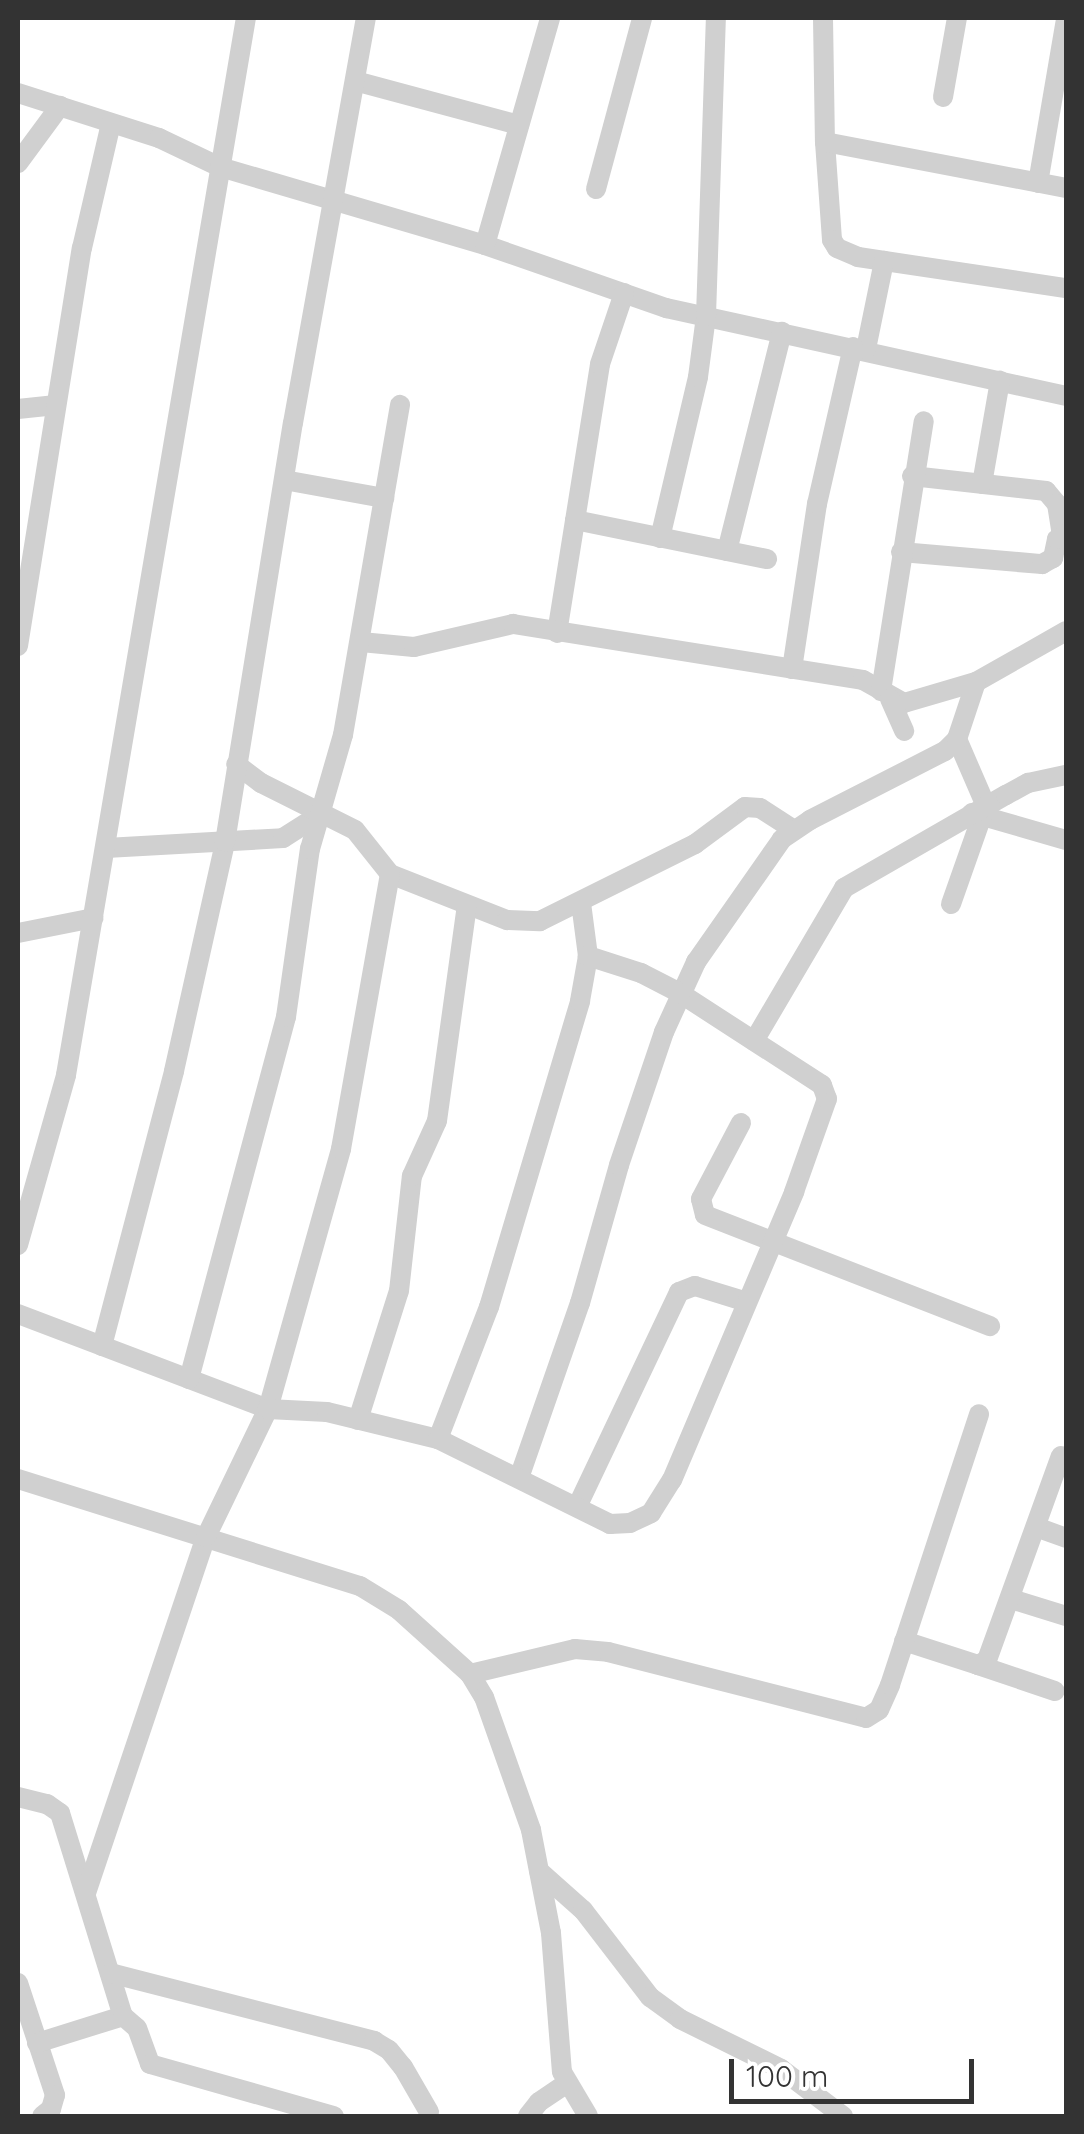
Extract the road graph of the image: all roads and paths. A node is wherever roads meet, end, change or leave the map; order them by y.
1 (246, 18) edge
2 (366, 18) edge
3 (550, 18) edge
4 (642, 18) edge
5 (716, 18) edge
6 (823, 18) edge
7 (957, 18) edge
8 (1066, 19) edge
9 (355, 81) junction
10 (1061, 87) edge
11 (18, 93) edge
12 (943, 97) dead end
13 (60, 106) junction
14 (112, 123) junction
15 (520, 126) junction
16 (825, 142) junction
17 (18, 163) edge
18 (220, 167) junction
19 (1038, 182) junction
20 (596, 188) dead end
21 (1066, 188) edge
22 (333, 200) junction
23 (485, 246) junction
24 (884, 261) junction
25 (1066, 288) edge
26 (624, 294) junction
27 (706, 316) junction
28 (782, 332) junction
29 (859, 348) junction
30 (1000, 381) junction
31 (1066, 396) edge
32 (56, 405) junction
33 (400, 405) dead end
34 (18, 410) edge
35 (924, 420) dead end
36 (912, 476) junction
37 (284, 480) junction
38 (982, 484) junction
39 (384, 498) junction
40 (575, 520) junction
41 (1064, 534) edge
42 (660, 538) junction
43 (727, 551) junction
44 (901, 552) junction
45 (767, 559) dead end
46 (1066, 631) edge
47 (557, 633) junction
48 (361, 642) junction
49 (18, 646) edge
50 (792, 669) junction
51 (976, 682) junction
52 (886, 695) junction
53 (904, 730) dead end
54 (958, 739) junction
55 (236, 764) junction
56 (1066, 775) edge
57 (980, 812) junction
58 (319, 815) junction
59 (794, 830) junction
60 (1066, 840) edge
61 (225, 842) junction
62 (106, 848) junction
63 (390, 874) junction
64 (581, 903) junction
65 (467, 904) junction
66 (951, 904) dead end
67 (94, 918) junction
68 (18, 933) edge
69 (588, 956) junction
70 (680, 993) junction
71 (754, 1041) junction
72 (741, 1123) dead end
73 (774, 1240) junction
74 (18, 1244) edge
75 (747, 1302) junction
76 (18, 1314) edge
77 (990, 1326) dead end
78 (102, 1346) junction
79 (189, 1379) junction
80 (268, 1409) junction
81 (978, 1414) dead end
82 (358, 1420) junction
83 (438, 1439) junction
84 (1060, 1456) dead end
85 (518, 1478) junction
86 (18, 1479) edge
87 (577, 1507) junction
88 (1036, 1528) junction
89 (206, 1537) junction
90 (1066, 1538) edge
91 (1011, 1599) junction
92 (1066, 1616) edge
93 (904, 1641) junction
94 (978, 1665) junction
95 (470, 1674) junction
96 (1055, 1691) dead end
97 (18, 1798) edge
98 (539, 1871) junction
99 (86, 1893) junction
100 (110, 1974) junction
101 (18, 1984) edge
102 (124, 2016) junction
103 (37, 2043) junction
104 (566, 2084) junction
105 (425, 2115) edge
106 (42, 2116) edge
107 (334, 2116) edge
108 (528, 2116) edge
109 (588, 2116) edge
110 (843, 2116) edge

1 - 18 street
2 - 9 street
3 - 15 street
4 - 20 street
5 - 27 street
6 - 16 street
7 - 12 street
8 - 10 street
9 - 15 street
9 - 22 street
10 - 19 street
11 - 13 street
13 - 14 street
13 - 17 street
14 - 18 street
14 - 32 street
15 - 23 street
16 - 19 street
16 - 24 street
18 - 22 street
18 - 62 street
19 - 21 street
22 - 23 street
22 - 37 street
23 - 26 street
24 - 25 street
24 - 29 street
26 - 27 street
26 - 40 street
27 - 28 street
27 - 42 street
28 - 29 street
28 - 43 street
29 - 30 street
29 - 50 street
30 - 31 street
30 - 38 street
32 - 34 street
32 - 49 street
33 - 39 street
35 - 36 street
36 - 38 street
36 - 44 street
37 - 39 street
37 - 55 street
38 - 41 street
39 - 48 street
40 - 42 street
40 - 47 street
41 - 44 street
42 - 43 street
43 - 45 street
44 - 52 street
46 - 51 street
47 - 48 street
47 - 50 street
48 - 58 street
50 - 52 street
51 - 52 street
51 - 54 street
52 - 53 street
54 - 57 street
54 - 59 street
55 - 58 street
55 - 61 street
56 - 57 street
57 - 60 street
57 - 66 street
57 - 71 street
58 - 61 street
58 - 63 street
58 - 79 street
59 - 64 street
59 - 70 street
61 - 62 street
61 - 78 street
62 - 67 street
63 - 65 street
63 - 80 street
64 - 65 street
64 - 69 street
65 - 82 street
67 - 68 street
67 - 74 street
69 - 70 street
69 - 83 street
70 - 71 street
70 - 85 street
71 - 73 street
72 - 73 street
73 - 75 street
73 - 77 street
75 - 87 street
75 - 87 street
76 - 78 street
78 - 79 street
79 - 80 street
80 - 82 street
80 - 89 street
81 - 93 street
82 - 83 street
83 - 85 street
84 - 88 street
85 - 87 street
86 - 89 street
88 - 90 street
88 - 91 street
89 - 95 street
89 - 99 street
91 - 92 street
91 - 94 street
93 - 94 street
93 - 95 street
94 - 96 street
95 - 98 street
97 - 99 street
98 - 104 street
98 - 110 street
99 - 100 street
100 - 102 street
100 - 105 street
101 - 103 street
102 - 103 street
102 - 107 street
103 - 106 street
104 - 108 street
104 - 109 street

